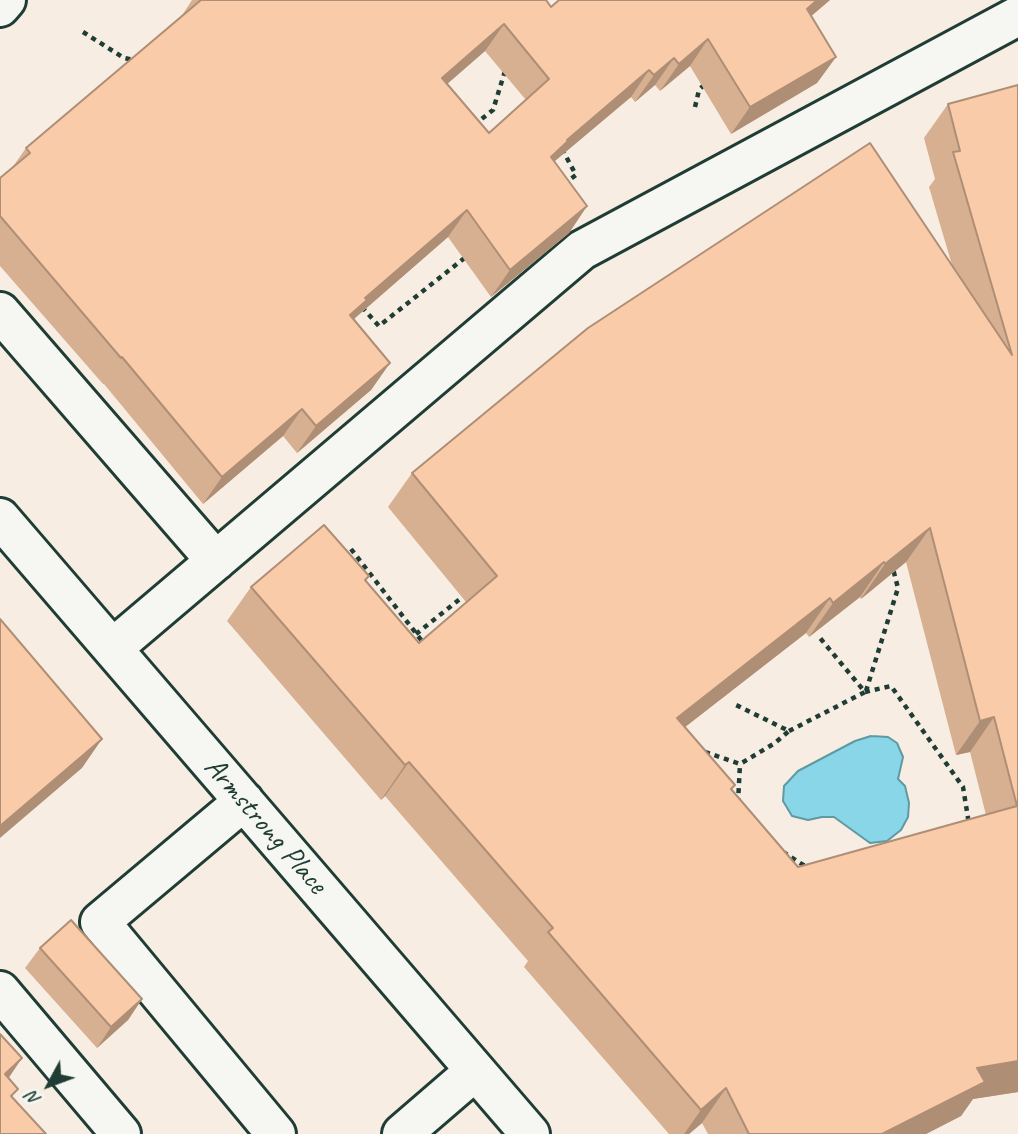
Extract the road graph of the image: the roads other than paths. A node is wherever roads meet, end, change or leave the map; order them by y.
1 (6, 0) edge
2 (0, 7) edge
3 (1018, 16) edge
4 (0, 312) edge
5 (0, 518) edge
6 (216, 561) junction
7 (113, 648) junction
8 (244, 801) junction
9 (0, 991) edge
10 (475, 1071) junction
11 (121, 1134) edge
12 (276, 1134) edge
13 (402, 1134) edge
14 (530, 1134) edge

1 - 2 street
3 - 6 street
4 - 6 street
5 - 7 street, Armstrong Place
6 - 7 street
7 - 8 street, Armstrong Place
8 - 10 street, Armstrong Place
8 - 12 street
9 - 11 street
10 - 13 street
10 - 14 street, Armstrong Place

